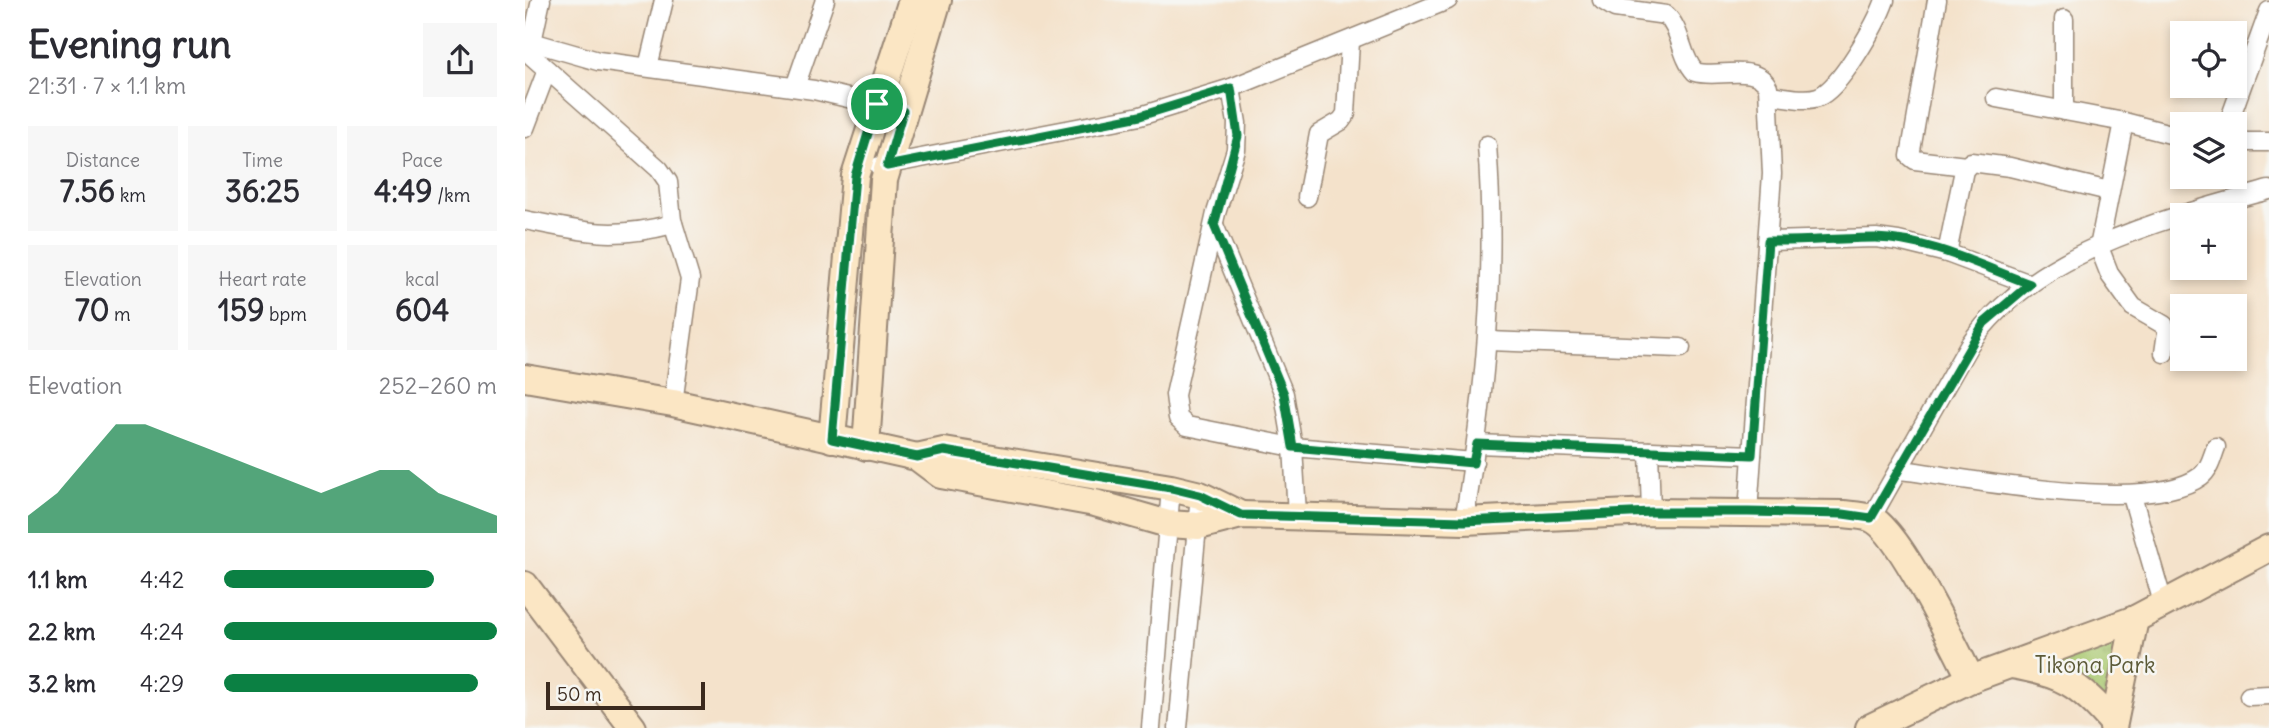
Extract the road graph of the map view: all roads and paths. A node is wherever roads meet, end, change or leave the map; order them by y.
1 (541, 0) edge
2 (664, 0) edge
3 (825, 0) edge
4 (912, 0) edge
5 (938, 0) edge
6 (1447, 0) edge
7 (1602, 0) edge
8 (1885, 0) edge
9 (1937, 0) edge
10 (2269, 11) edge
11 (2064, 19) dead end
12 (1350, 41) junction
13 (527, 44) edge
14 (648, 67) junction
15 (547, 70) junction
16 (795, 87) junction
17 (1231, 88) junction
18 (1769, 95) junction
19 (1996, 98) dead end
20 (877, 104) junction
21 (903, 111) junction
22 (2064, 111) junction
23 (2232, 112) edge
24 (2125, 122) junction
25 (525, 128) edge
26 (2170, 134) edge
27 (2247, 142) edge
28 (2269, 142) edge
29 (1487, 145) dead end
30 (860, 165) junction
31 (887, 166) junction
32 (1966, 166) junction
33 (2269, 190) edge
34 (2109, 191) junction
35 (1307, 197) dead end
36 (525, 220) edge
37 (673, 224) junction
38 (1214, 225) junction
39 (1768, 241) junction
40 (2099, 247) junction
41 (1947, 253) junction
42 (2030, 284) junction
43 (1489, 341) junction
44 (1681, 348) dead end
45 (2164, 353) dead end
46 (525, 378) edge
47 (673, 403) junction
48 (832, 439) junction
49 (1477, 444) junction
50 (866, 447) junction
51 (1293, 447) junction
52 (2216, 447) dead end
53 (1649, 451) junction
54 (1752, 455) junction
55 (917, 457) junction
56 (1473, 463) junction
57 (1901, 470) junction
58 (1171, 488) junction
59 (1200, 495) junction
60 (2132, 496) junction
61 (1651, 512) junction
62 (1748, 512) junction
63 (1297, 514) junction
64 (1241, 515) junction
65 (1871, 518) junction
66 (1464, 521) junction
67 (1168, 524) junction
68 (1199, 526) junction
69 (2269, 548) edge
70 (525, 584) edge
71 (2164, 606) junction
72 (2135, 619) junction
73 (2009, 665) junction
74 (1971, 679) junction
75 (2269, 695) edge
76 (2249, 696) dead end
77 (2113, 725) edge
78 (633, 728) edge
79 (1151, 728) edge
80 (1178, 728) edge
81 (1869, 728) edge

1 - 13 street
2 - 14 street
3 - 16 street
4 - 20 street
5 - 21 street
6 - 12 street
7 - 18 street
8 - 18 street
9 - 32 street
10 - 23 street
11 - 22 street
12 - 17 street
12 - 35 street
13 - 14 street
13 - 15 street
14 - 16 street
15 - 25 street
15 - 37 street
16 - 20 street
17 - 31 street
17 - 38 street
18 - 39 street
19 - 22 street
20 - 21 street
20 - 30 street
21 - 31 street
22 - 24 street
24 - 26 street
24 - 34 street
27 - 28 street
29 - 43 street
30 - 31 street
30 - 48 street
31 - 50 street
32 - 34 street
32 - 41 street
33 - 40 street
34 - 40 street
36 - 37 street
37 - 47 street
38 - 51 street
38 - 51 street
39 - 41 street
39 - 54 street
40 - 42 street
40 - 45 street
41 - 42 street
42 - 57 street
43 - 44 street
43 - 49 street
46 - 47 street
47 - 48 street
48 - 50 street
49 - 53 street
49 - 56 street
50 - 55 street
51 - 56 street
51 - 63 street
52 - 60 street
53 - 54 street
53 - 61 street
54 - 62 street
55 - 58 street
55 - 67 street
56 - 66 street
57 - 60 street
57 - 65 street
58 - 59 street
58 - 67 street
59 - 64 street
59 - 68 street
60 - 71 street
61 - 62 street
61 - 66 street
62 - 65 street
63 - 64 street
63 - 66 street
64 - 68 street
65 - 74 street
67 - 68 street
67 - 79 street
68 - 80 street
69 - 71 street
70 - 78 street
71 - 72 street
72 - 73 street
72 - 77 street
73 - 74 street
73 - 77 street
74 - 81 street
75 - 76 street

